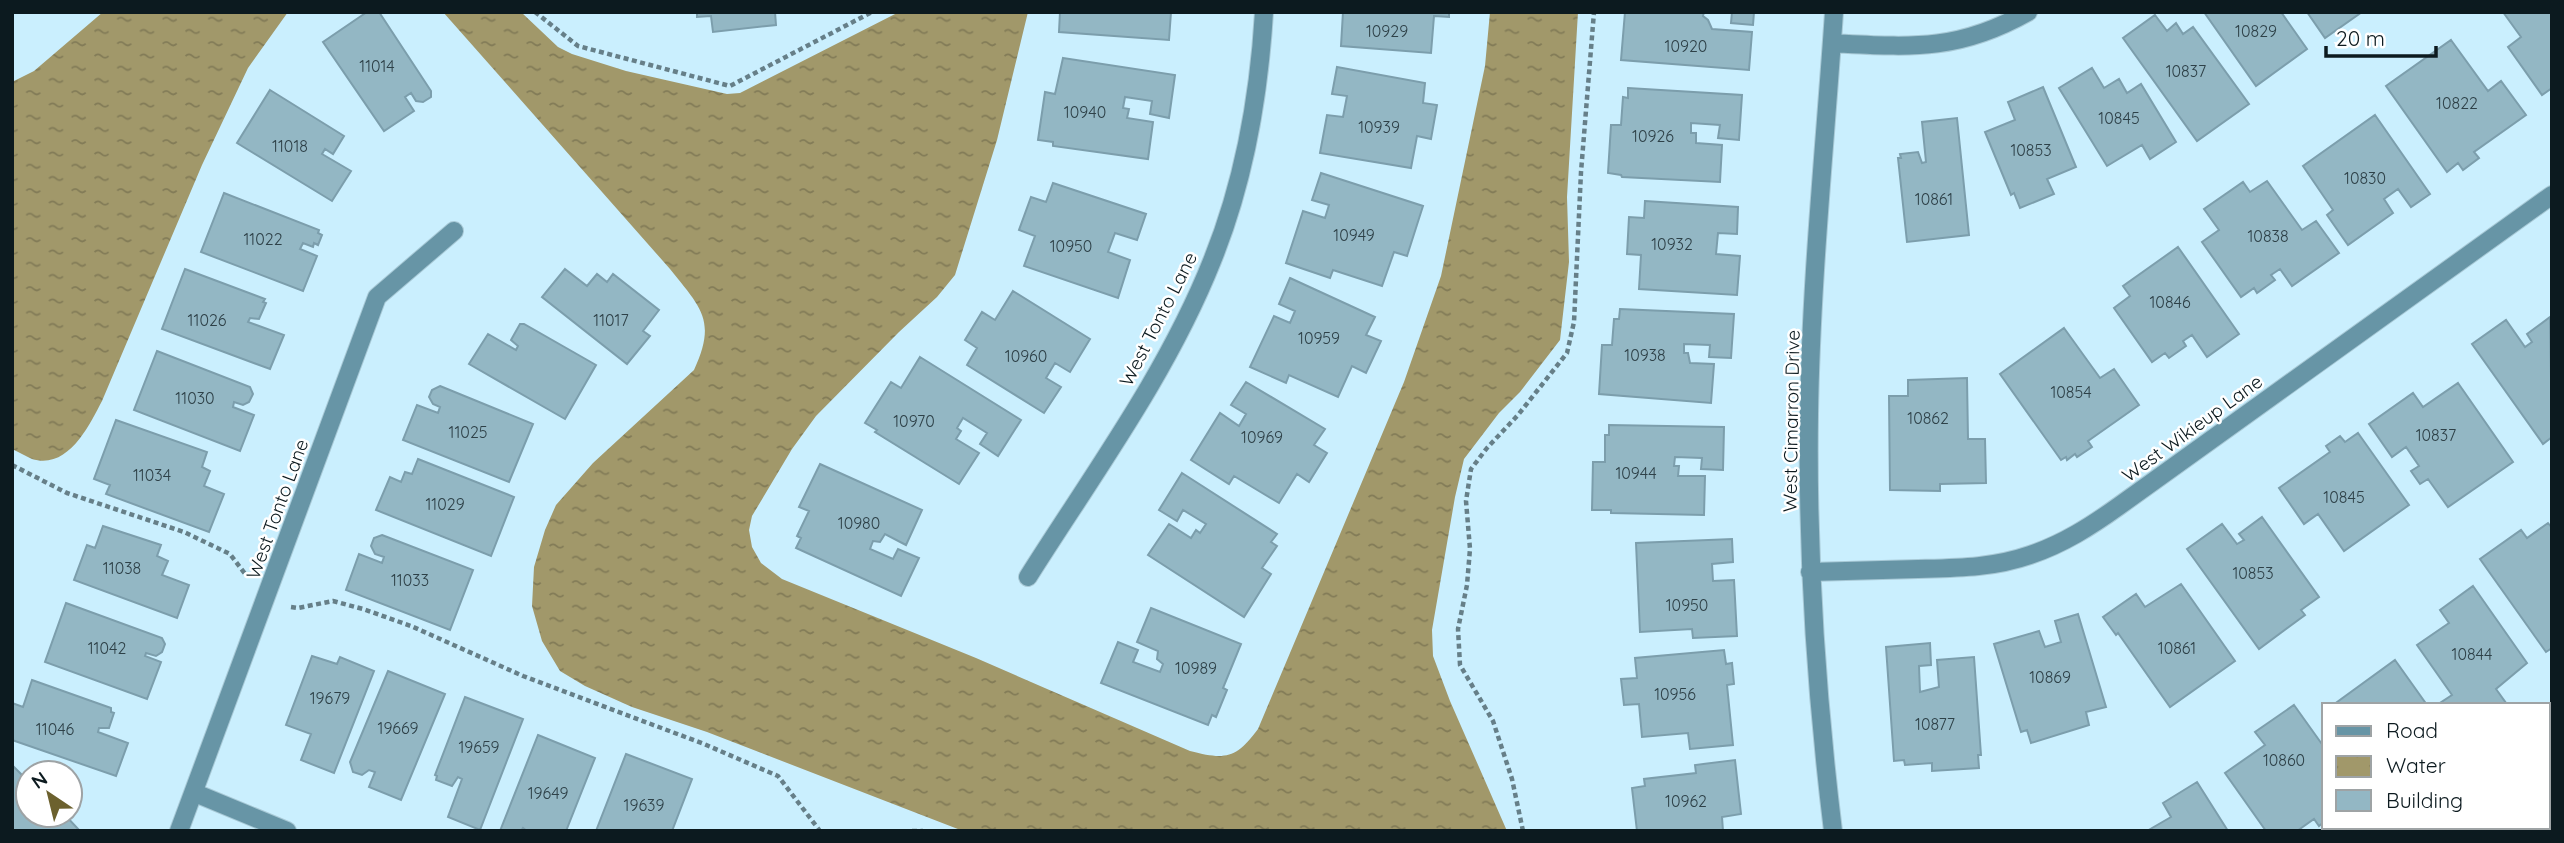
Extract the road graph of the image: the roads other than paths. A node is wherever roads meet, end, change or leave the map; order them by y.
1 (1264, 12) edge
2 (1834, 12) edge
3 (2028, 12) edge
4 (1832, 43) junction
5 (2552, 195) edge
6 (454, 231) dead end
7 (1810, 572) junction
8 (1028, 577) dead end
9 (195, 793) junction
10 (179, 831) edge
11 (287, 831) edge
12 (1833, 831) edge

1 - 8 street, West Tonto Lane
2 - 4 street, West Cimarron Drive
3 - 4 street
4 - 7 street, West Cimarron Drive
5 - 7 street, West Wikieup Lane
6 - 9 street, West Tonto Lane
7 - 12 street, West Cimarron Drive
9 - 10 street, West Tonto Lane
9 - 11 street

